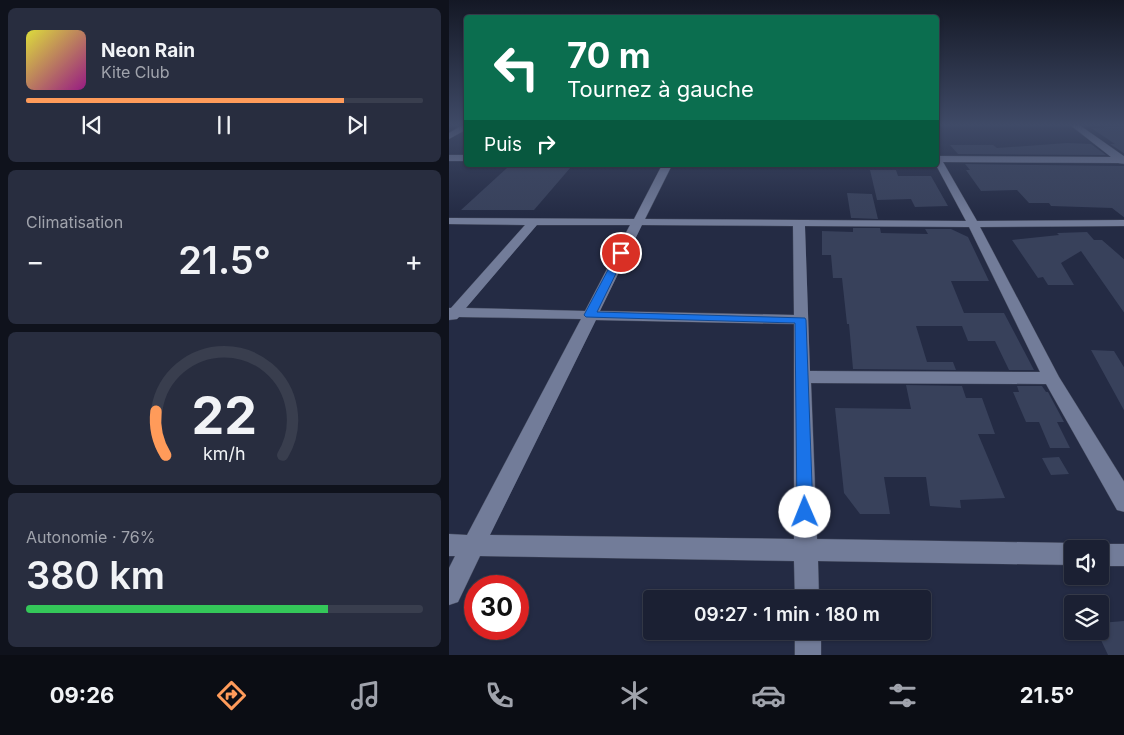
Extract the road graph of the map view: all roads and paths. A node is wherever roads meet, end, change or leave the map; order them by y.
1 (449, 158) edge
2 (464, 158) edge
3 (939, 160) edge
4 (1123, 161) edge
5 (939, 164) edge
6 (666, 167) edge
7 (449, 221) edge
8 (534, 222) junction
9 (637, 222) junction
10 (799, 223) junction
11 (1124, 223) edge
12 (973, 224) junction
13 (451, 314) edge
14 (590, 315) junction
15 (801, 320) junction
16 (802, 377) junction
17 (1051, 378) junction
18 (1124, 504) edge
19 (449, 545) edge
20 (473, 546) junction
21 (806, 551) junction
22 (1064, 554) edge
23 (1109, 555) edge
24 (1124, 555) edge
25 (807, 590) edge
26 (449, 593) edge
27 (807, 640) edge
28 (808, 655) edge

1 - 2 street
3 - 4 street
5 - 12 street
6 - 9 street
7 - 8 street
8 - 9 street
8 - 13 street
9 - 10 street
9 - 14 street
10 - 12 street
10 - 15 street
11 - 12 street
12 - 17 street
13 - 14 street
14 - 15 street
14 - 20 street
15 - 16 street
16 - 17 street
16 - 21 street
17 - 18 street
19 - 20 street
20 - 21 street
20 - 26 street
21 - 22 street
21 - 25 street
23 - 24 street
27 - 28 street

